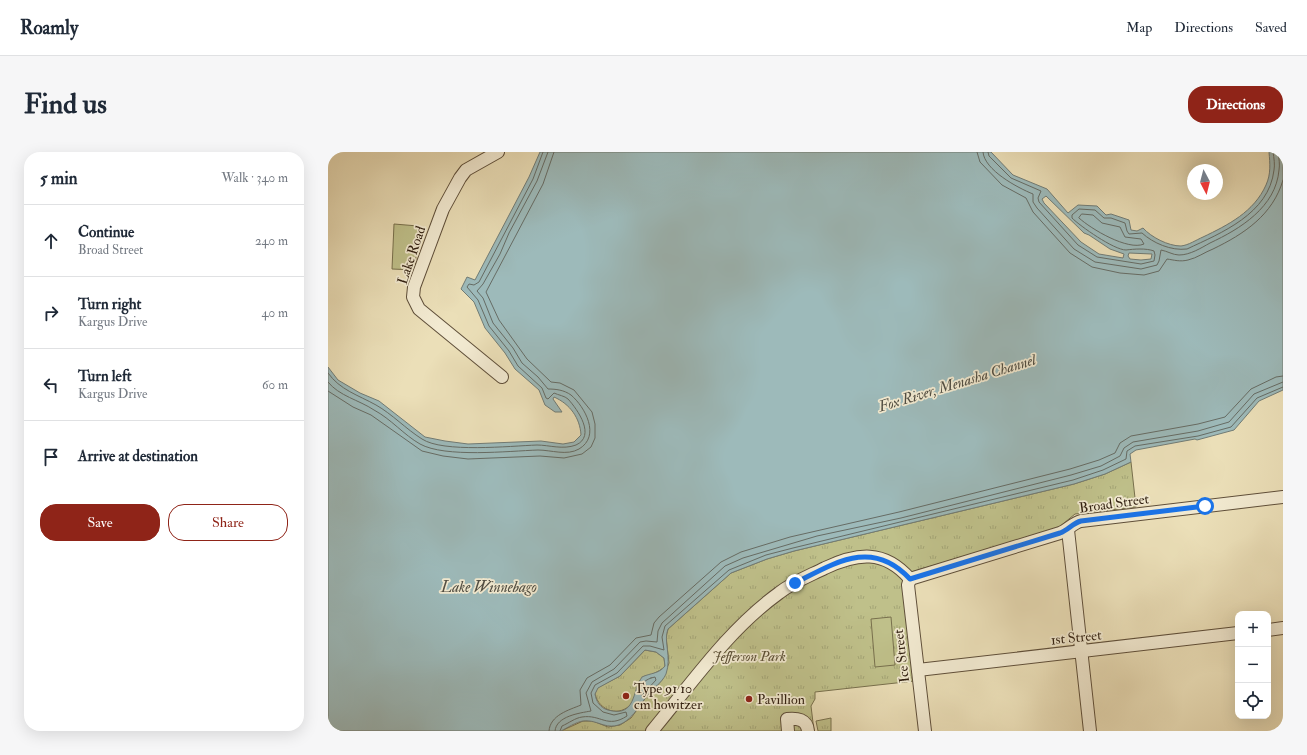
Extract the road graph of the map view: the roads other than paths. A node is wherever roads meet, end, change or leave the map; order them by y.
1 (498, 152) edge
2 (502, 377) dead end
3 (1283, 497) edge
4 (1068, 530) junction
5 (910, 579) junction
6 (1283, 628) edge
7 (1271, 630) edge
8 (1235, 633) edge
9 (1081, 651) junction
10 (918, 670) junction
11 (652, 731) edge
12 (788, 731) edge
13 (808, 731) edge
14 (925, 731) edge
15 (1090, 731) edge

1 - 2 street, Lake Road
3 - 4 street, Broad Street
4 - 5 street, Broad Street
4 - 9 street
5 - 10 street, Ice Street
5 - 11 street
6 - 7 street
8 - 9 street, 1st Street
9 - 10 street, 1st Street
9 - 15 street
10 - 14 street, Ice Street
12 - 13 street

